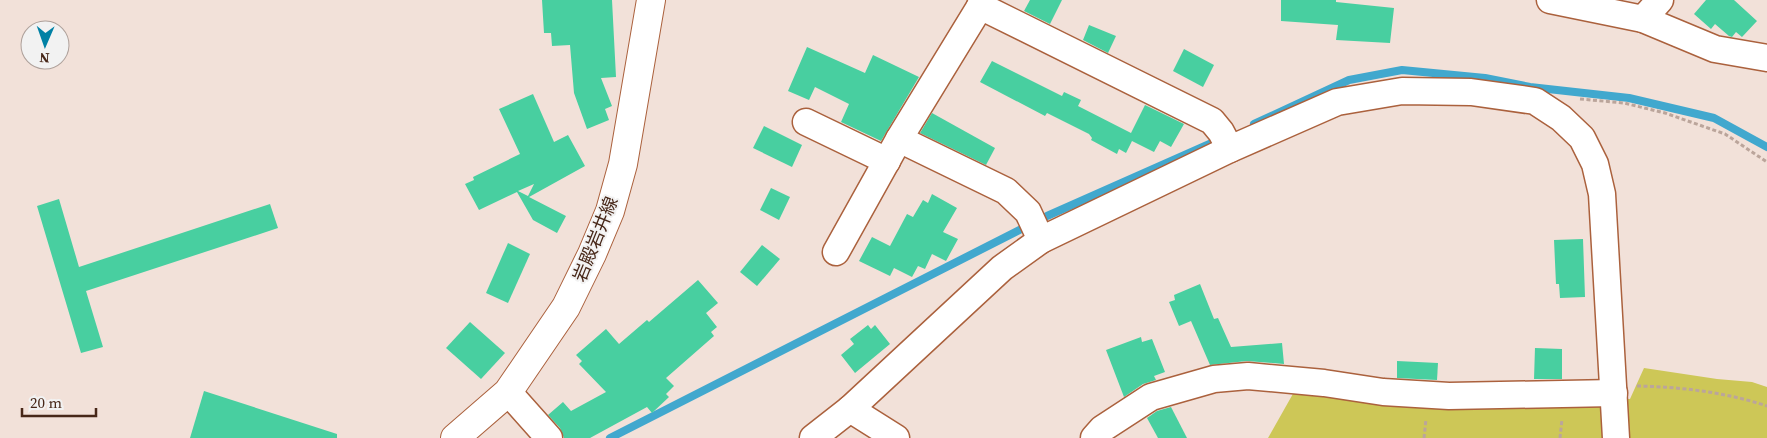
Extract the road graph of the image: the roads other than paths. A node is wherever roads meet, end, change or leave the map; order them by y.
1 (651, 0) edge
2 (1550, 0) edge
3 (1660, 0) edge
4 (982, 3) edge
5 (1643, 19) junction
6 (1763, 51) edge
7 (806, 122) dead end
8 (899, 139) junction
9 (1230, 149) junction
10 (886, 161) junction
11 (1041, 240) junction
12 (836, 252) dead end
13 (1614, 389) junction
14 (508, 392) junction
15 (850, 409) junction
16 (455, 438) edge
17 (549, 438) edge
18 (813, 438) edge
19 (896, 438) edge
20 (1094, 438) edge
21 (1616, 438) edge

1 - 14 main road, 岩殿岩井線
2 - 5 street
3 - 5 street
4 - 8 street
4 - 9 street
5 - 6 street
7 - 10 street
8 - 10 street
8 - 11 street
9 - 11 street
9 - 13 street
10 - 12 street
11 - 15 street
13 - 20 street
13 - 21 street
14 - 16 main road, 岩殿岩井線
14 - 17 street
15 - 18 street
15 - 19 street

